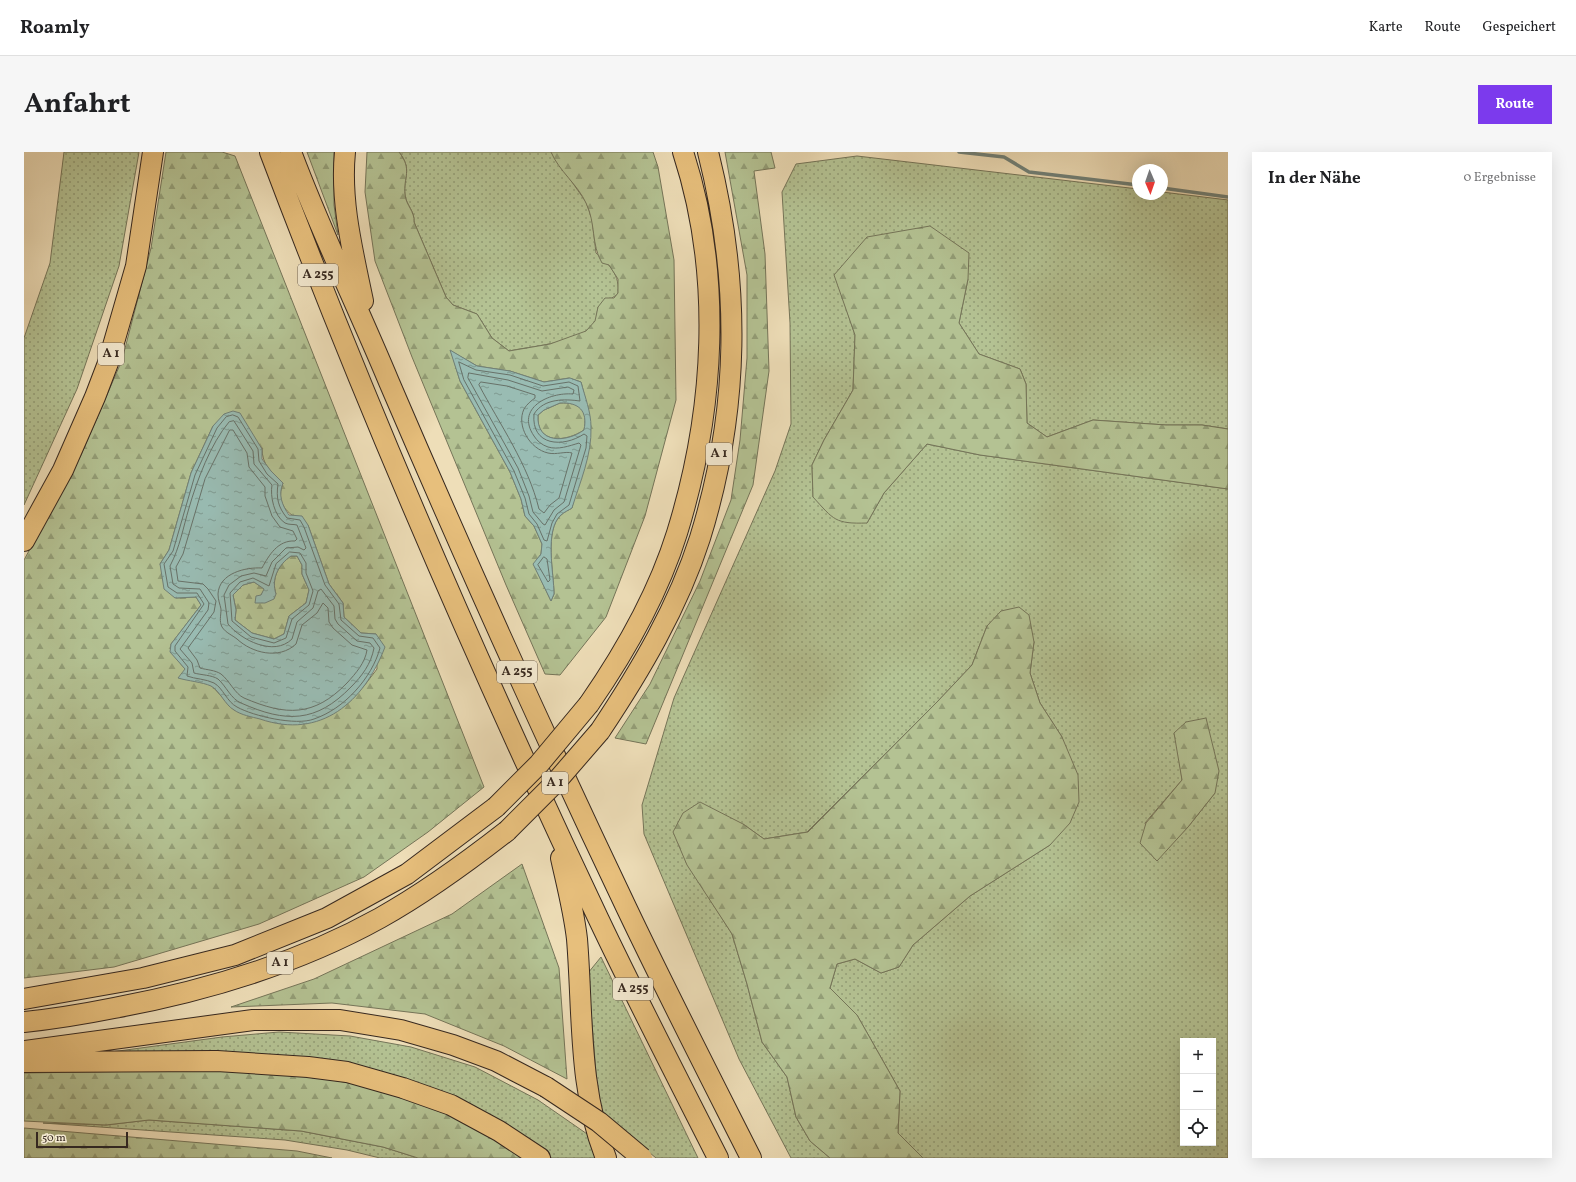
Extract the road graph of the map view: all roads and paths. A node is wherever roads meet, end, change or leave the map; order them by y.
1 (153, 152) edge
2 (270, 152) edge
3 (291, 152) edge
4 (345, 152) edge
5 (683, 152) edge
6 (708, 152) edge
7 (370, 336) junction
8 (24, 541) edge
9 (552, 819) junction
10 (24, 999) edge
11 (24, 1022) edge
12 (24, 1050) edge
13 (24, 1062) edge
14 (540, 1158) edge
15 (606, 1158) edge
16 (642, 1158) edge
17 (718, 1158) edge
18 (751, 1158) edge

1 - 8 highway, A 1
2 - 9 highway, A 255
3 - 7 highway, A 255
4 - 7 highway
5 - 10 highway, bridge
6 - 11 highway, A 1, bridge
7 - 18 highway, A 255
9 - 15 highway
9 - 17 highway, A 255
12 - 16 highway, bridge
13 - 14 highway

